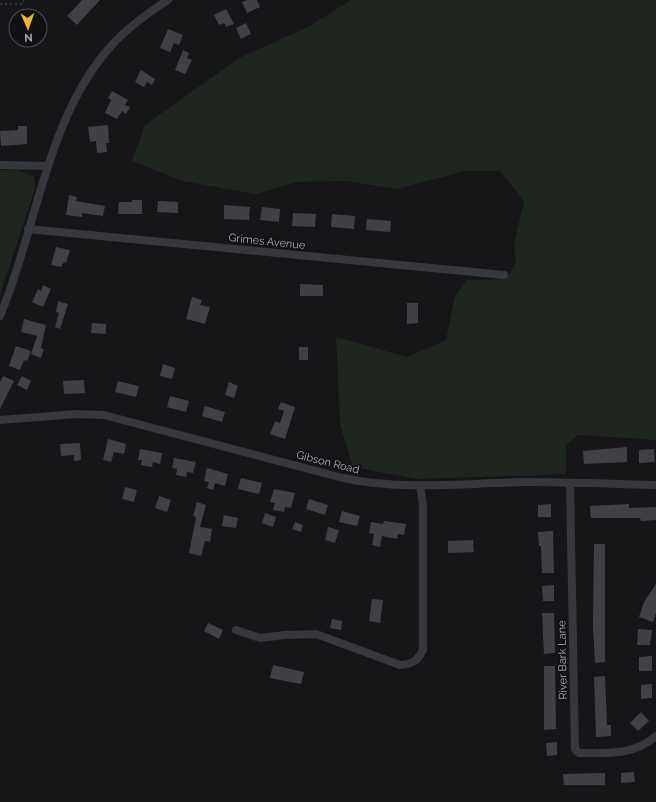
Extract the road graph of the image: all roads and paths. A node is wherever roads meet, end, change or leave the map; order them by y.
1 (24, 0) edge
2 (168, 0) edge
3 (0, 4) edge
4 (0, 165) edge
5 (48, 166) junction
6 (28, 229) junction
7 (504, 275) dead end
8 (0, 316) edge
9 (0, 420) edge
10 (570, 483) junction
11 (656, 485) edge
12 (420, 486) junction
13 (236, 630) dead end
14 (656, 736) edge

1 - 3 path
2 - 5 street
4 - 5 street
5 - 6 street
6 - 7 street, Grimes Avenue
6 - 8 street
9 - 12 street, Gibson Road
10 - 11 street, Gibson Road
10 - 12 street, Gibson Road
10 - 14 street, River Bark Lane
12 - 13 street

